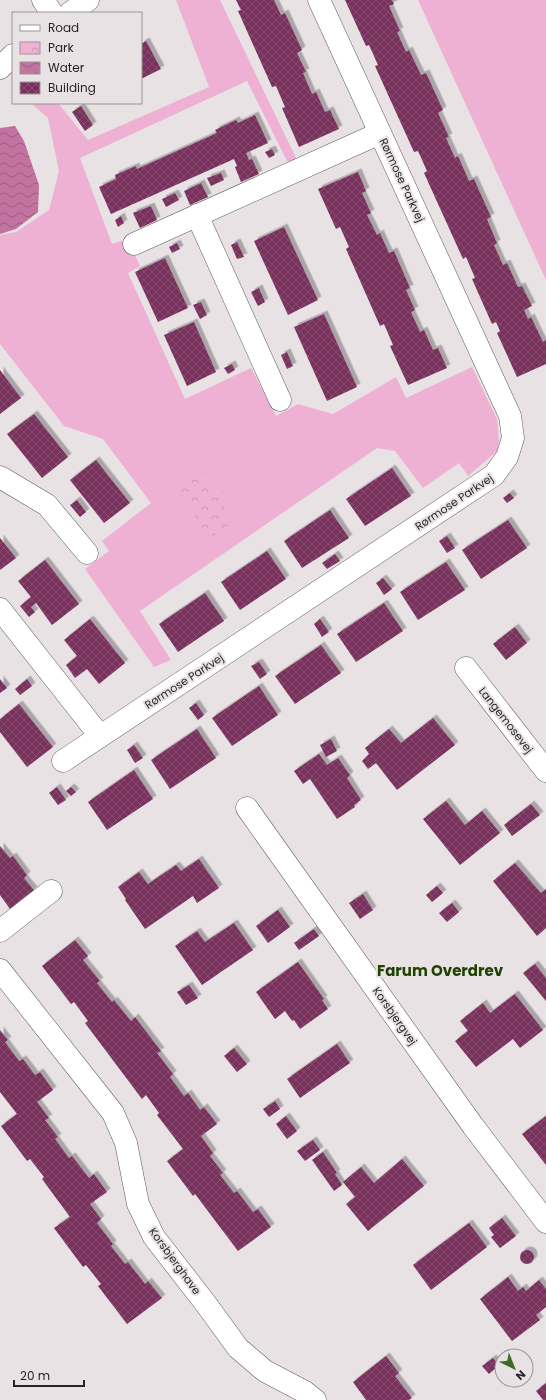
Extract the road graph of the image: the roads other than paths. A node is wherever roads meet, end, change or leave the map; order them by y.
1 (43, 0) edge
2 (88, 0) edge
3 (319, 0) edge
4 (51, 12) edge
5 (71, 12) edge
6 (12, 56) edge
7 (0, 68) edge
8 (380, 133) junction
9 (197, 215) junction
10 (134, 244) dead end
11 (280, 400) dead end
12 (0, 477) edge
13 (87, 553) dead end
14 (0, 609) edge
15 (466, 668) dead end
16 (100, 736) junction
17 (63, 760) dead end
18 (546, 771) edge
19 (247, 808) dead end
20 (51, 891) dead end
21 (0, 931) edge
22 (0, 970) edge
23 (546, 1222) edge
24 (315, 1400) edge

1 - 4 street
2 - 5 street
3 - 8 street, Rørmose Parkvej
6 - 7 street
8 - 9 street, Rørmose Parkvej
8 - 16 street, Rørmose Parkvej
9 - 10 street, Rørmose Parkvej
9 - 11 street
12 - 13 street
14 - 16 street
15 - 18 street, Langemosevej
16 - 17 street, Rørmose Parkvej
19 - 23 street, Korsbjergvej
20 - 21 street
22 - 24 street, Korsbjerghave

